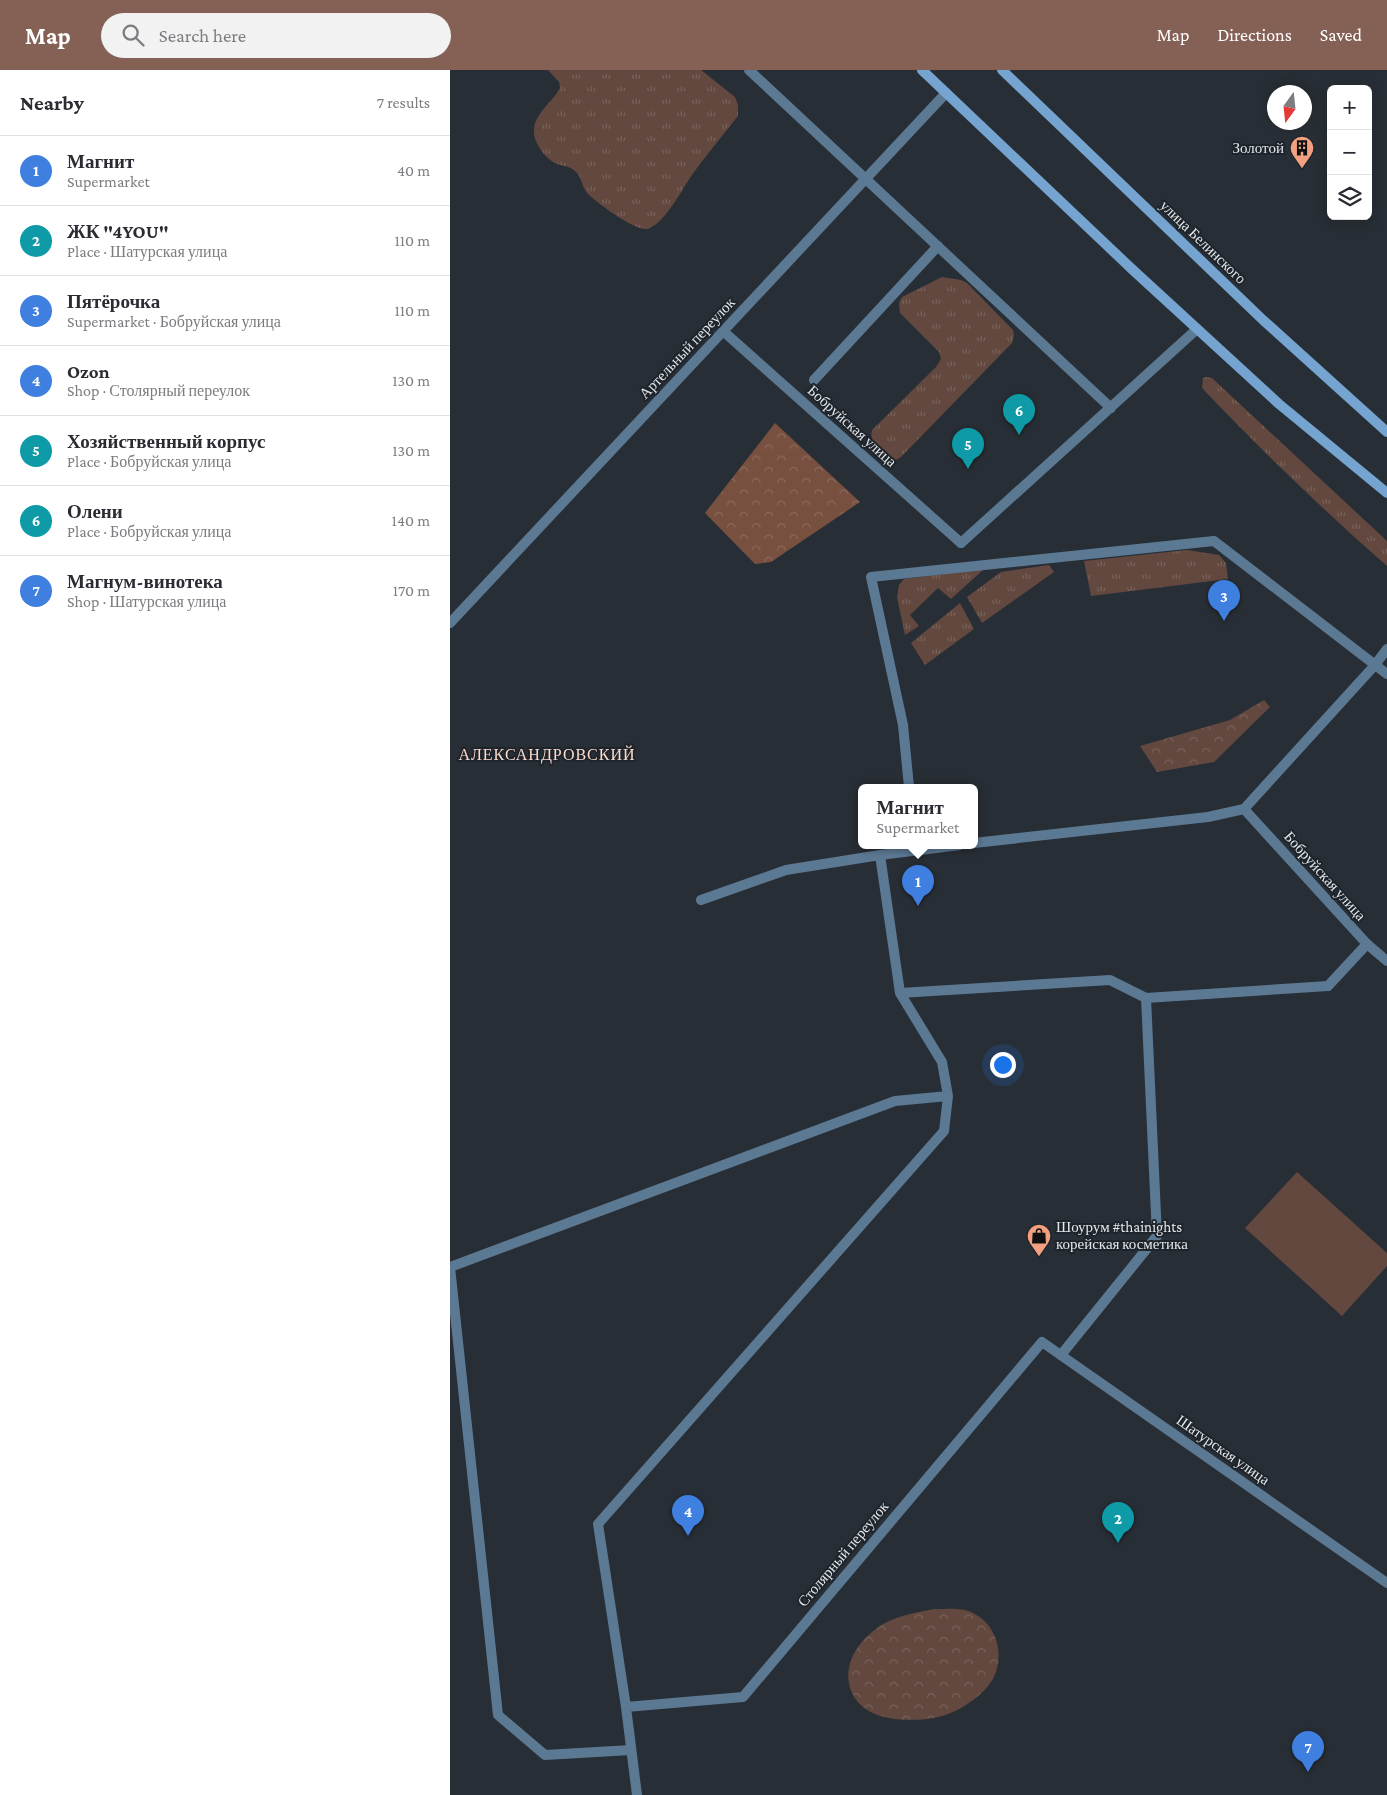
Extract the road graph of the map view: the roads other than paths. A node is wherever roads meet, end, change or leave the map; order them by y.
1 (749, 70) edge
2 (922, 70) edge
3 (1002, 70) edge
4 (946, 93) junction
5 (866, 179) junction
6 (938, 246) junction
7 (1197, 329) junction
8 (723, 332) junction
9 (814, 380) dead end
10 (1111, 408) junction
11 (1387, 432) edge
12 (1387, 493) edge
13 (450, 623) edge
14 (1387, 649) edge
15 (1375, 665) junction
16 (1387, 674) edge
17 (909, 784) edge
18 (1244, 809) junction
19 (978, 843) edge
20 (907, 849) edge
21 (880, 855) junction
22 (701, 900) dead end
23 (1367, 944) junction
24 (1387, 961) edge
25 (900, 993) junction
26 (1146, 998) junction
27 (948, 1096) junction
28 (1042, 1342) joint
29 (1061, 1355) junction
30 (1387, 1583) edge
31 (626, 1707) junction
32 (631, 1750) junction
33 (637, 1795) edge

1 - 5 street
2 - 4 main road
3 - 11 main road, улица Белинского
4 - 5 street, Артельный переулок
4 - 7 main road
5 - 6 street
5 - 8 street, Артельный переулок
6 - 9 street
6 - 10 street
7 - 10 street
7 - 12 main road
8 - 10 street, Бобруйская улица
8 - 13 street, Артельный переулок
14 - 15 street
15 - 16 street
15 - 17 street
15 - 18 street
18 - 19 street
18 - 23 street, Бобруйская улица
20 - 21 street
21 - 22 street
21 - 25 street
23 - 24 street, Бобруйская улица
23 - 26 street
25 - 26 street
25 - 27 street
26 - 29 street
27 - 31 street
27 - 32 street
28 - 29 street, Шатурская улица
28 - 31 street, Столярный переулок
29 - 30 street, Шатурская улица
31 - 32 street
32 - 33 street

